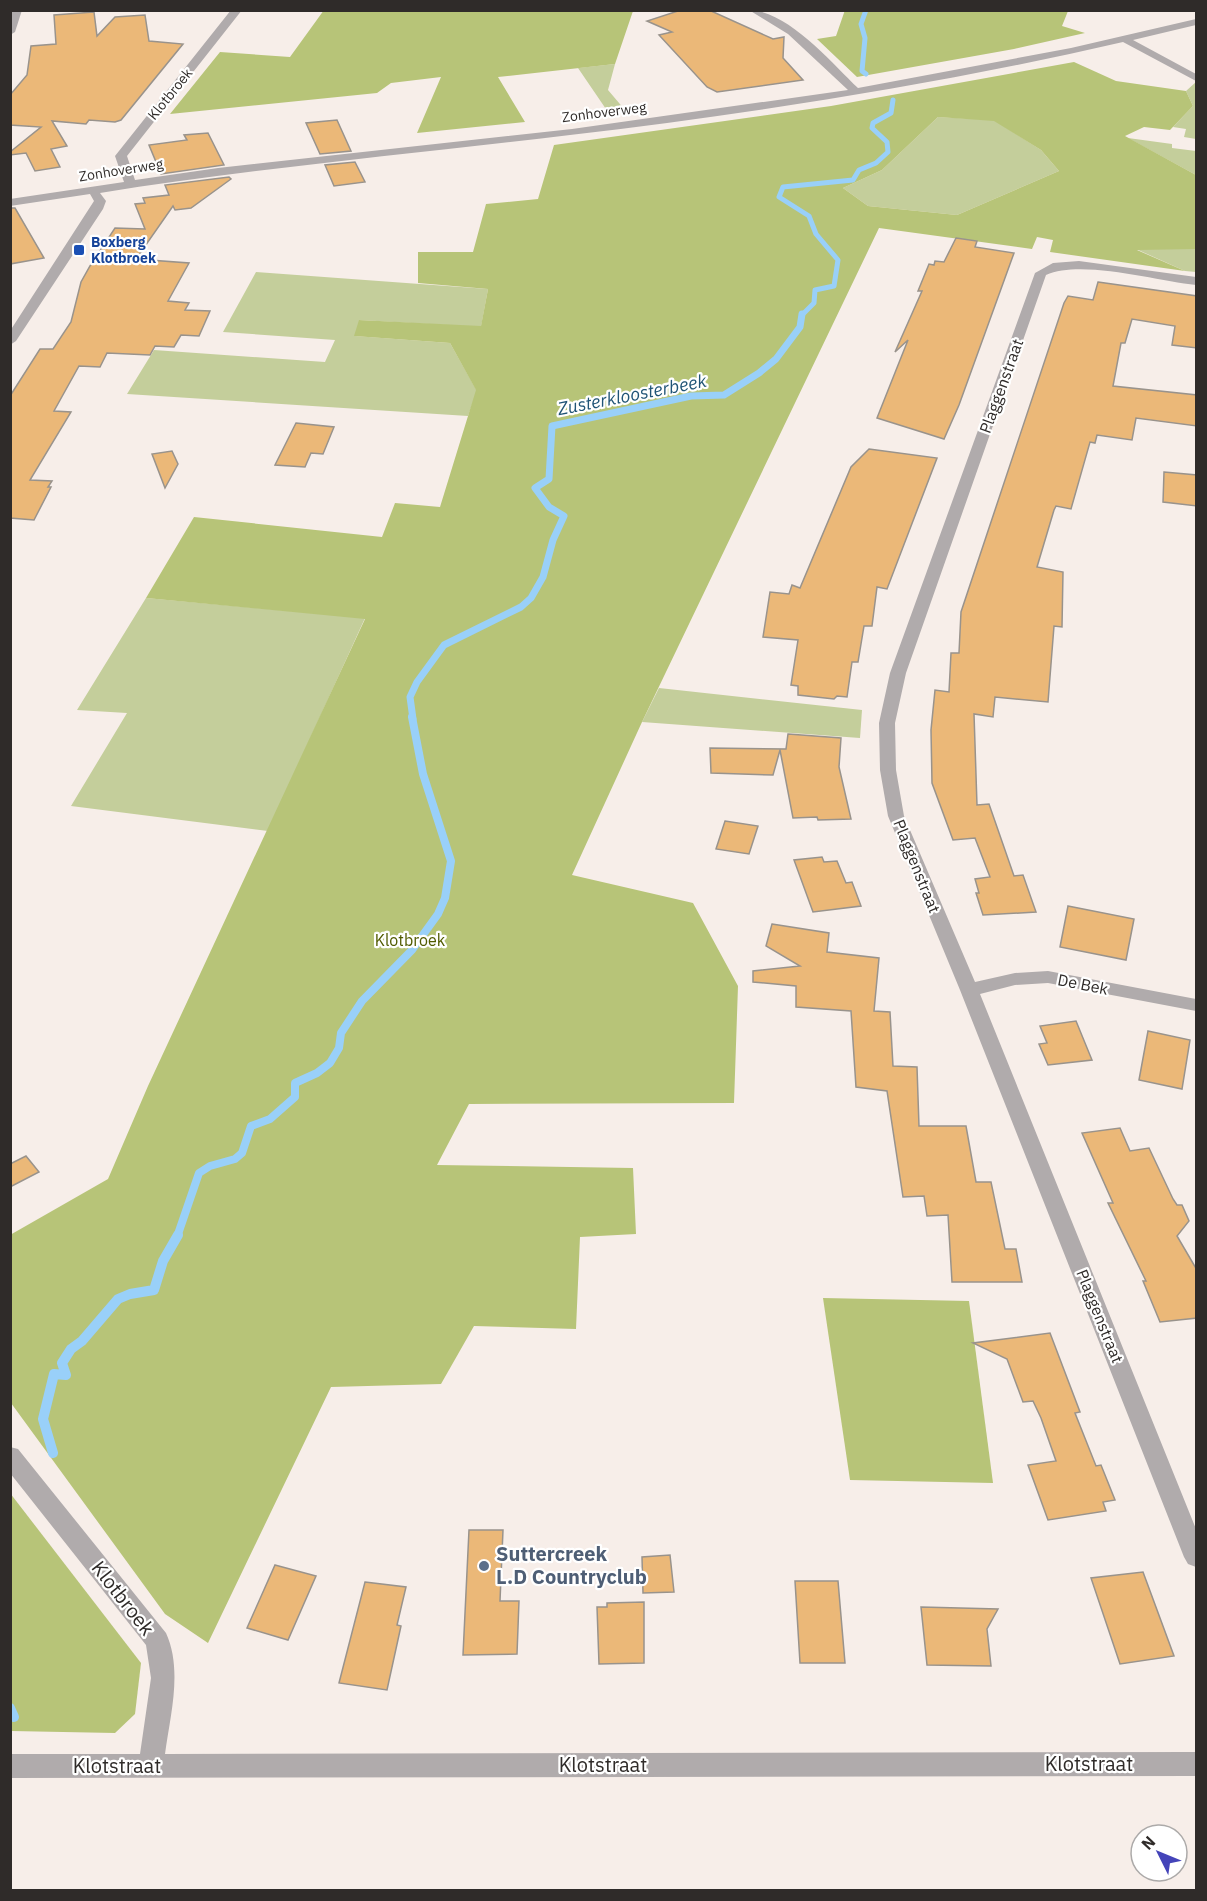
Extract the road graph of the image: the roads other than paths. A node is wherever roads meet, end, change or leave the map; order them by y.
1 (17, 10) edge
2 (237, 10) edge
3 (754, 10) edge
4 (1197, 22) edge
5 (10, 32) edge
6 (1125, 39) junction
7 (1179, 52) dead end
8 (1158, 57) junction
9 (1197, 78) edge
10 (857, 92) junction
11 (130, 183) junction
12 (92, 189) junction
13 (10, 203) edge
14 (1197, 281) edge
15 (10, 341) edge
16 (969, 990) junction
17 (1197, 1005) edge
18 (10, 1456) edge
19 (1197, 1557) edge
20 (1197, 1764) edge
21 (10, 1766) edge
22 (151, 1766) junction

1 - 5 street
2 - 11 street, Klotbroek
3 - 10 street
4 - 6 street, Zonhoverweg
6 - 8 street
6 - 10 street, Zonhoverweg
7 - 8 street
8 - 9 street
10 - 11 street, Zonhoverweg
11 - 12 street, Zonhoverweg
12 - 13 street, Zonhoverweg
12 - 15 street
14 - 16 street, Plaggenstraat
16 - 17 street, De Bek
16 - 19 street, Plaggenstraat
18 - 22 street, Klotbroek
20 - 22 street, Klotstraat
21 - 22 street, Klotstraat

